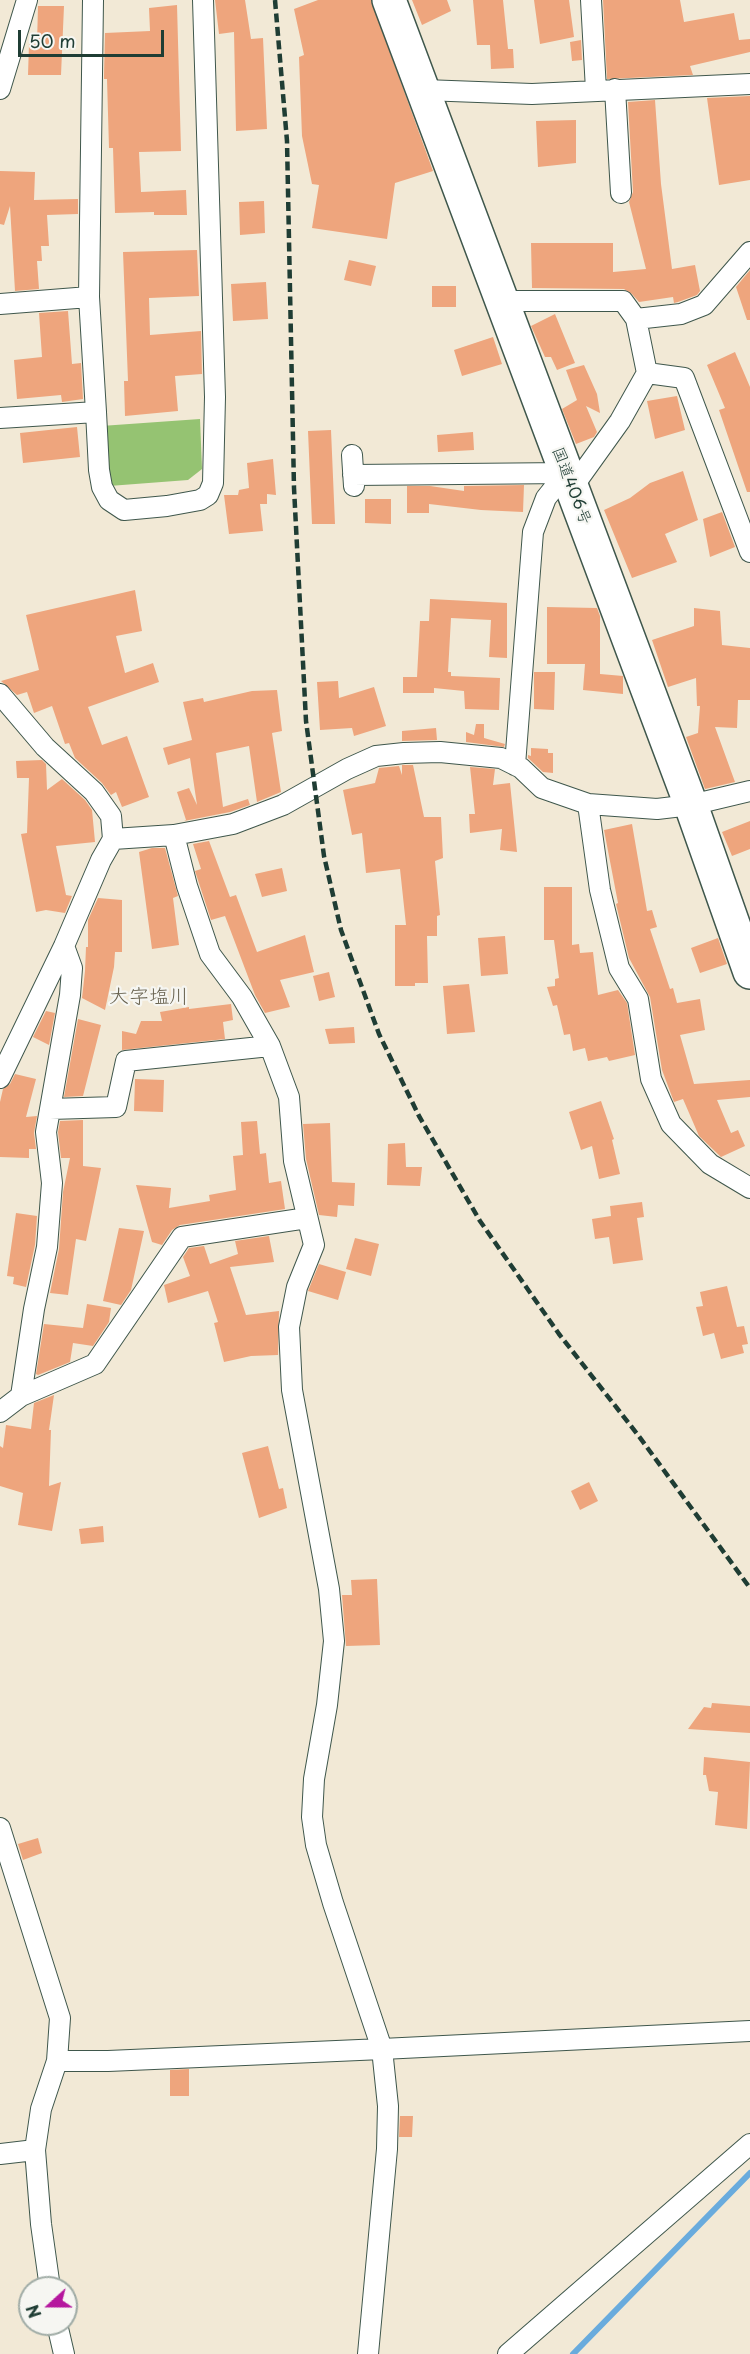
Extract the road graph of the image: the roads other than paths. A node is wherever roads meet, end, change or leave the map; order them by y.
1 (27, 0) edge
2 (93, 0) edge
3 (203, 0) edge
4 (389, 0) edge
5 (591, 0) edge
6 (750, 84) edge
7 (0, 89) edge
8 (424, 90) junction
9 (606, 90) junction
10 (621, 193) dead end
11 (750, 252) edge
12 (89, 297) junction
13 (501, 301) junction
14 (0, 304) edge
15 (636, 319) junction
16 (647, 373) junction
17 (96, 412) junction
18 (0, 418) edge
19 (352, 455) dead end
20 (569, 480) junction
21 (750, 552) edge
22 (0, 694) edge
23 (515, 765) junction
24 (750, 791) edge
25 (588, 804) junction
26 (691, 805) junction
27 (174, 836) junction
28 (113, 839) junction
29 (64, 946) junction
30 (750, 972) edge
31 (270, 1046) junction
32 (0, 1078) edge
33 (50, 1109) junction
34 (750, 1188) edge
35 (307, 1218) junction
36 (21, 1396) junction
37 (0, 1412) edge
38 (0, 1828) edge
39 (750, 2031) edge
40 (382, 2049) junction
41 (57, 2061) junction
42 (750, 2144) edge
43 (35, 2150) junction
44 (0, 2154) edge
45 (48, 2276) edge
46 (60, 2336) edge
47 (64, 2354) edge
48 (368, 2354) edge
49 (508, 2354) edge

1 - 7 street
2 - 12 street
3 - 17 street
4 - 8 highway, 国道406号
5 - 9 street
6 - 9 street
8 - 9 street
8 - 13 highway, 国道406号
9 - 10 street
11 - 15 street
12 - 14 street
12 - 17 street
13 - 15 street
13 - 20 highway, 国道406号
15 - 16 street
16 - 20 street
16 - 21 street
17 - 18 street
19 - 20 street
20 - 23 street
20 - 26 highway, 国道406号
22 - 28 street
23 - 25 street
23 - 27 street
24 - 26 street
25 - 26 street
25 - 34 street
26 - 30 highway, 国道406号
27 - 28 street
27 - 31 street
28 - 29 street
29 - 32 street
29 - 33 street
31 - 33 street
31 - 35 street
33 - 36 street
35 - 36 street
35 - 40 street
36 - 37 street
38 - 41 street
39 - 40 street
40 - 41 street
40 - 48 street
41 - 43 street
42 - 49 street
43 - 44 street
43 - 45 street
46 - 47 street

